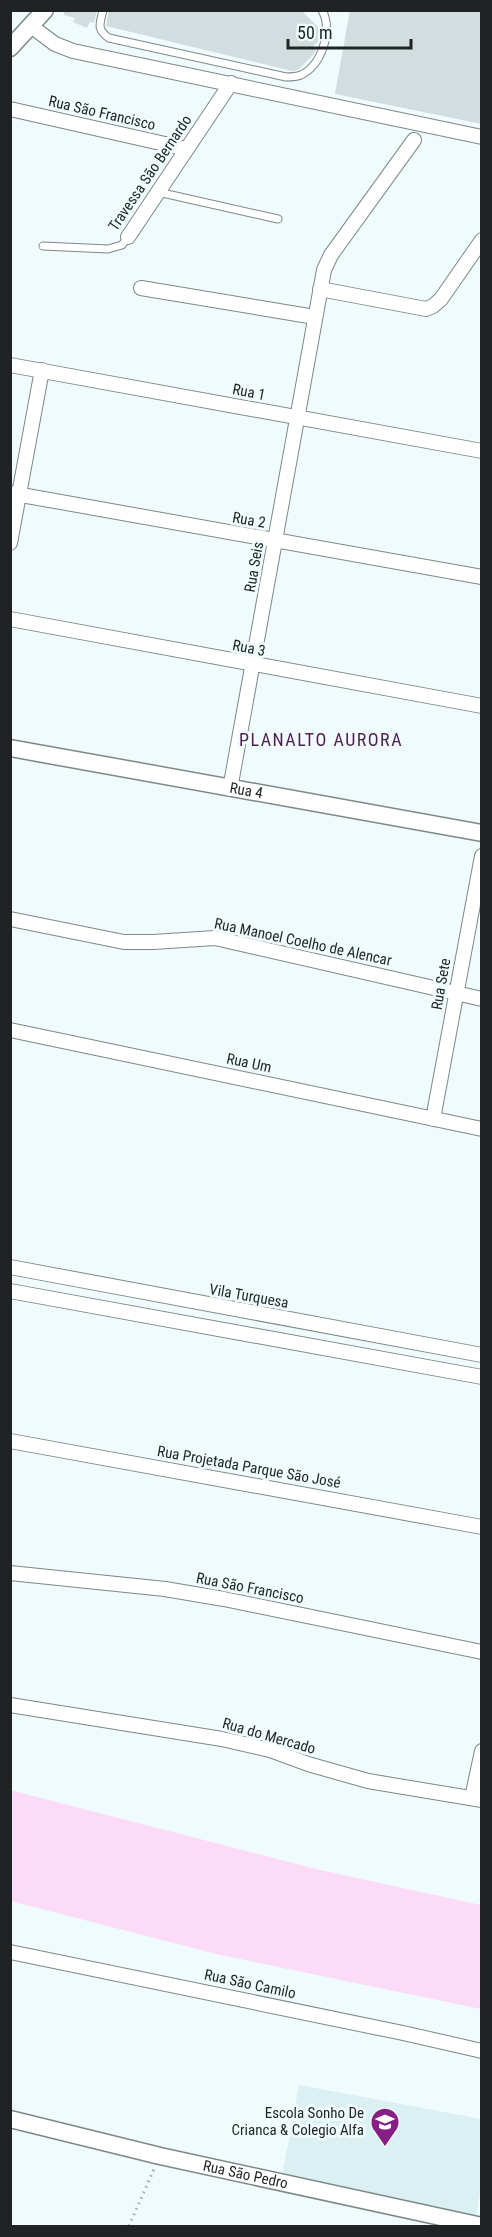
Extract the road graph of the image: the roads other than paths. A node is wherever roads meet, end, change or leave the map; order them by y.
1 (45, 10) edge
2 (103, 10) edge
3 (322, 10) edge
4 (31, 26) junction
5 (10, 48) edge
6 (231, 83) junction
7 (10, 110) edge
8 (482, 137) edge
9 (414, 140) dead end
10 (187, 149) junction
11 (158, 192) junction
12 (278, 219) dead end
13 (128, 237) joint
14 (482, 240) edge
15 (43, 246) dead end
16 (141, 288) dead end
17 (320, 289) junction
18 (315, 316) junction
19 (10, 365) edge
20 (42, 370) junction
21 (298, 418) junction
22 (482, 451) edge
23 (15, 494) edge
24 (276, 542) junction
25 (10, 543) edge
26 (482, 577) edge
27 (10, 619) edge
28 (253, 665) junction
29 (482, 706) edge
30 (10, 748) edge
31 (230, 789) junction
32 (482, 833) edge
33 (482, 856) edge
34 (10, 919) edge
35 (456, 993) junction
36 (482, 999) edge
37 (10, 1030) edge
38 (433, 1119) junction
39 (482, 1130) edge
40 (10, 1267) edge
41 (10, 1291) edge
42 (142, 1293) junction
43 (138, 1315) junction
44 (410, 1342) junction
45 (482, 1355) edge
46 (407, 1364) junction
47 (482, 1377) edge
48 (10, 1440) edge
49 (482, 1527) edge
50 (10, 1573) edge
51 (482, 1652) edge
52 (10, 1705) edge
53 (482, 1751) edge
54 (477, 1799) edge
55 (10, 1952) edge
56 (482, 2051) edge
57 (10, 2120) edge
58 (481, 2224) edge

1 - 4 street
2 - 3 lane
4 - 5 street
4 - 6 street
6 - 8 street
6 - 10 street, Travessa São Bernardo
7 - 10 street, Rua São Francisco
9 - 17 street, Rua Seis
10 - 11 street, Travessa São Bernardo
11 - 12 lane
11 - 13 street, Travessa São Bernardo
13 - 15 lane, Travessa São Bernardo
14 - 17 street
16 - 18 street
17 - 18 street, Rua Seis
18 - 21 street, Rua Seis
19 - 20 street, Rua 1
20 - 21 street, Rua 1
20 - 23 street
21 - 22 street, Rua 1
21 - 24 street, Rua Seis
23 - 24 street, Rua 2
23 - 25 street
24 - 26 street, Rua 2
24 - 28 street, Rua Seis
27 - 28 street, Rua 3
28 - 29 street, Rua 3
28 - 31 street, Rua Seis
30 - 31 street, Rua 4
31 - 32 street, Rua 4
33 - 35 street, Rua Sete
34 - 35 street, Rua Manoel Coelho de Alencar
35 - 36 street, Rua Manoel Coelho de Alencar
35 - 38 street, Rua Sete
37 - 38 street, Rua Um
38 - 39 street, Rua Um
40 - 42 street, Vila Turquesa
41 - 43 street
42 - 43 street
42 - 44 street, Vila Turquesa
43 - 46 street
44 - 45 street, Vila Turquesa
44 - 46 street
46 - 47 street
48 - 49 street, Rua Projetada Parque São José
50 - 51 street, Rua São Francisco
52 - 54 street, Rua do Mercado
53 - 54 street
55 - 56 street, Rua São Camilo
57 - 58 street, Rua São Pedro

